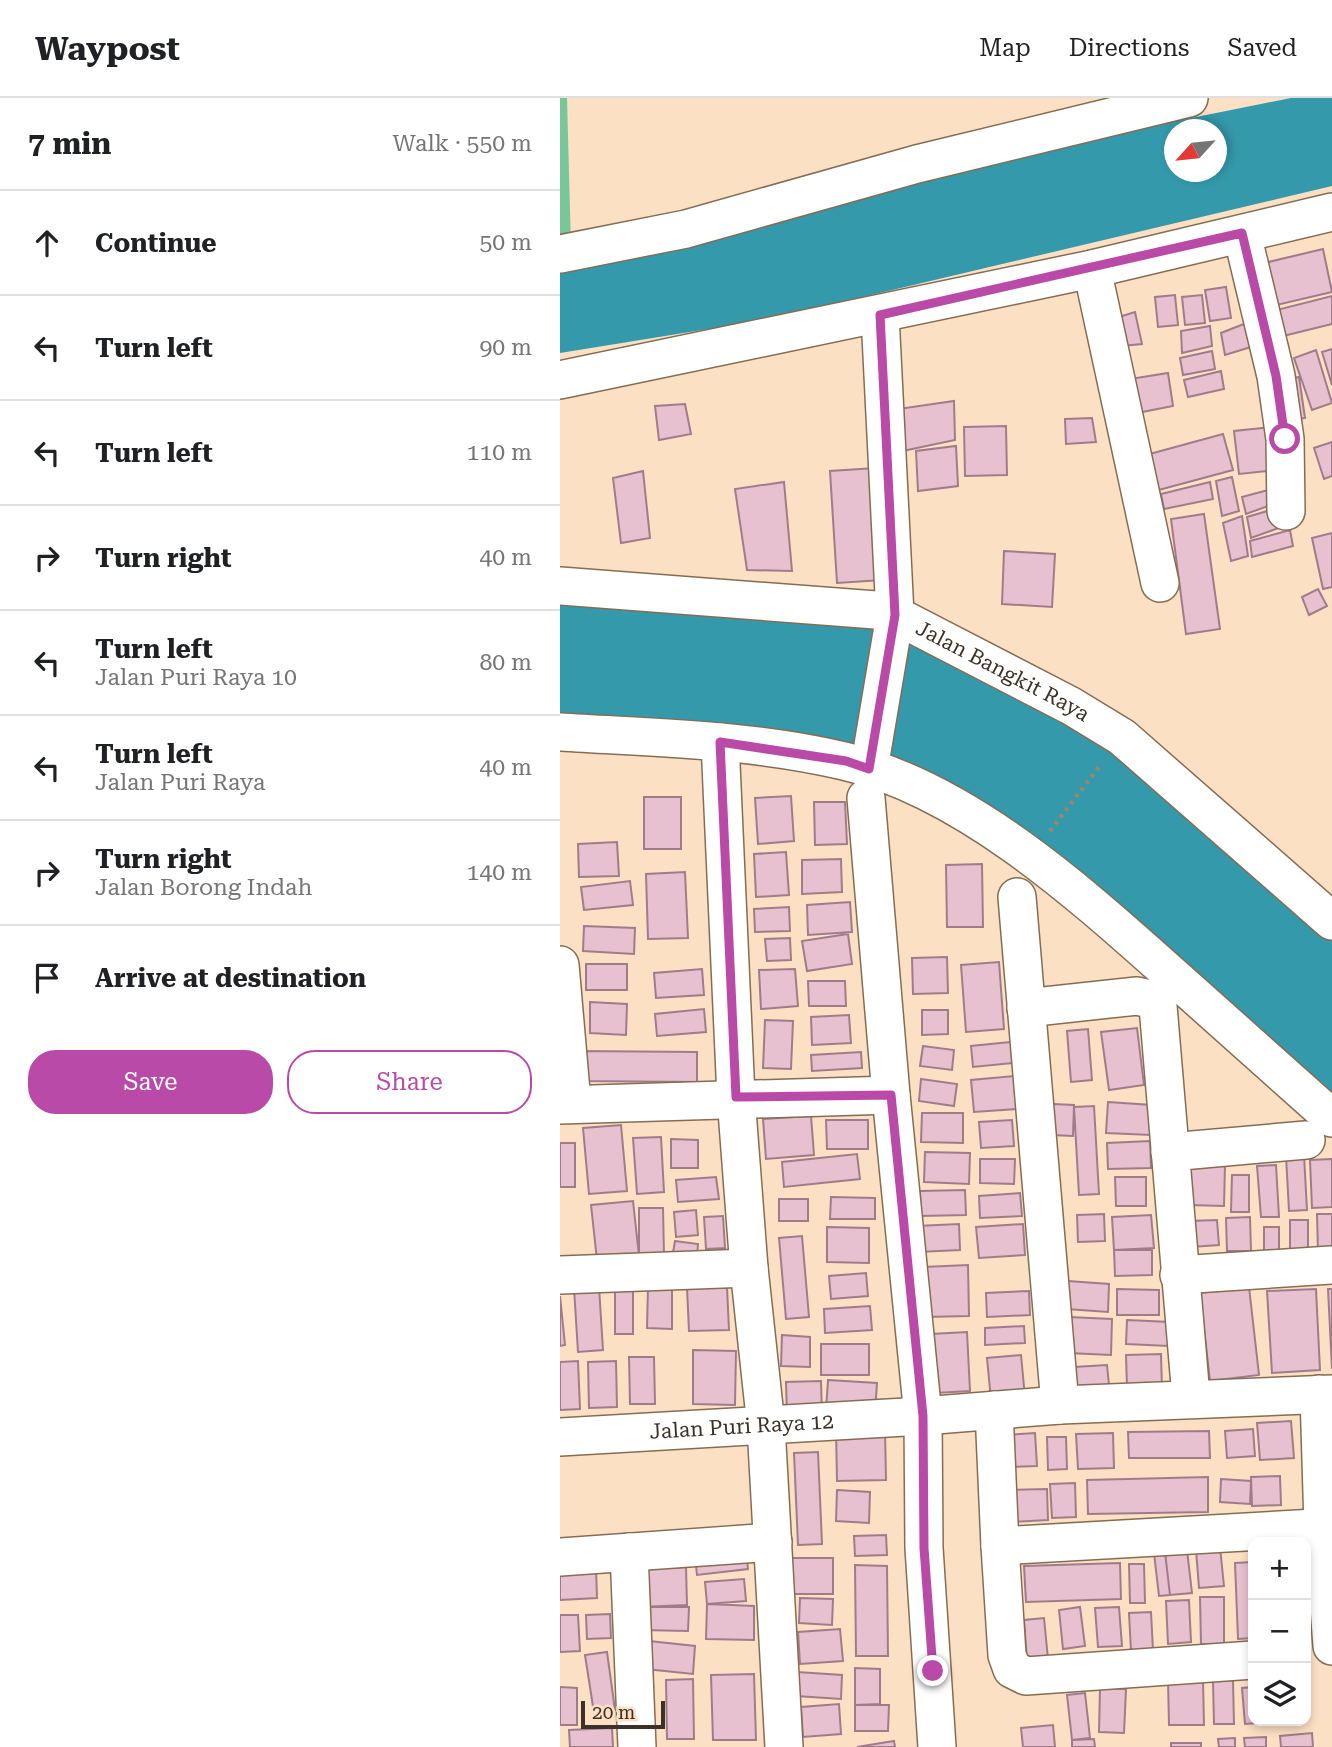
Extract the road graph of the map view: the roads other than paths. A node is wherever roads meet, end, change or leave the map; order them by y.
1 (1189, 98) edge
2 (1332, 212) edge
3 (1242, 233) junction
4 (560, 254) edge
5 (1092, 269) junction
6 (880, 315) junction
7 (560, 380) edge
8 (1286, 511) dead end
9 (1160, 583) dead end
10 (560, 586) edge
11 (893, 621) junction
12 (560, 732) edge
13 (720, 742) junction
14 (868, 776) junction
15 (1017, 897) dead end
16 (1332, 921) edge
17 (560, 965) edge
18 (1026, 1008) junction
19 (891, 1095) junction
20 (736, 1097) junction
21 (566, 1104) edge
22 (1319, 1129) edge
23 (1170, 1152) junction
24 (1331, 1265) edge
25 (749, 1268) junction
26 (560, 1275) edge
27 (1179, 1275) junction
28 (1325, 1394) edge
29 (1191, 1397) junction
30 (1060, 1405) junction
31 (994, 1410) junction
32 (923, 1416) junction
33 (766, 1426) junction
34 (560, 1437) edge
35 (1327, 1527) edge
36 (774, 1542) junction
37 (1000, 1546) junction
38 (628, 1552) junction
39 (560, 1557) edge
40 (1332, 1646) edge
41 (1332, 1655) edge
42 (1311, 1656) edge
43 (1248, 1660) edge
44 (637, 1747) edge
45 (784, 1747) edge
46 (937, 1747) edge

1 - 4 street
2 - 3 street
3 - 5 street
3 - 8 street
5 - 6 street
5 - 9 street
6 - 7 street
6 - 11 street
10 - 11 street, Jalan Bangkit Raya
11 - 14 street
11 - 16 street, Jalan Bangkit Raya
12 - 13 street
13 - 14 street
13 - 20 street
14 - 19 street
14 - 22 street
15 - 18 street
17 - 21 street
18 - 23 street
18 - 30 street
19 - 20 street
19 - 32 street
20 - 21 street
20 - 25 street
22 - 23 street
23 - 27 street
24 - 27 street
25 - 26 street
25 - 33 street
27 - 29 street
28 - 29 street, Jalan Puri Raya 12
28 - 35 street
29 - 30 street, Jalan Puri Raya 12
30 - 31 street, Jalan Puri Raya 12
31 - 32 street, Jalan Puri Raya 12
31 - 37 street
32 - 33 street, Jalan Puri Raya 12
32 - 46 street
33 - 34 street, Jalan Puri Raya 12
33 - 36 street
35 - 37 street
35 - 40 street
36 - 38 street
36 - 45 street
37 - 43 street
38 - 39 street
38 - 44 street
41 - 42 street

